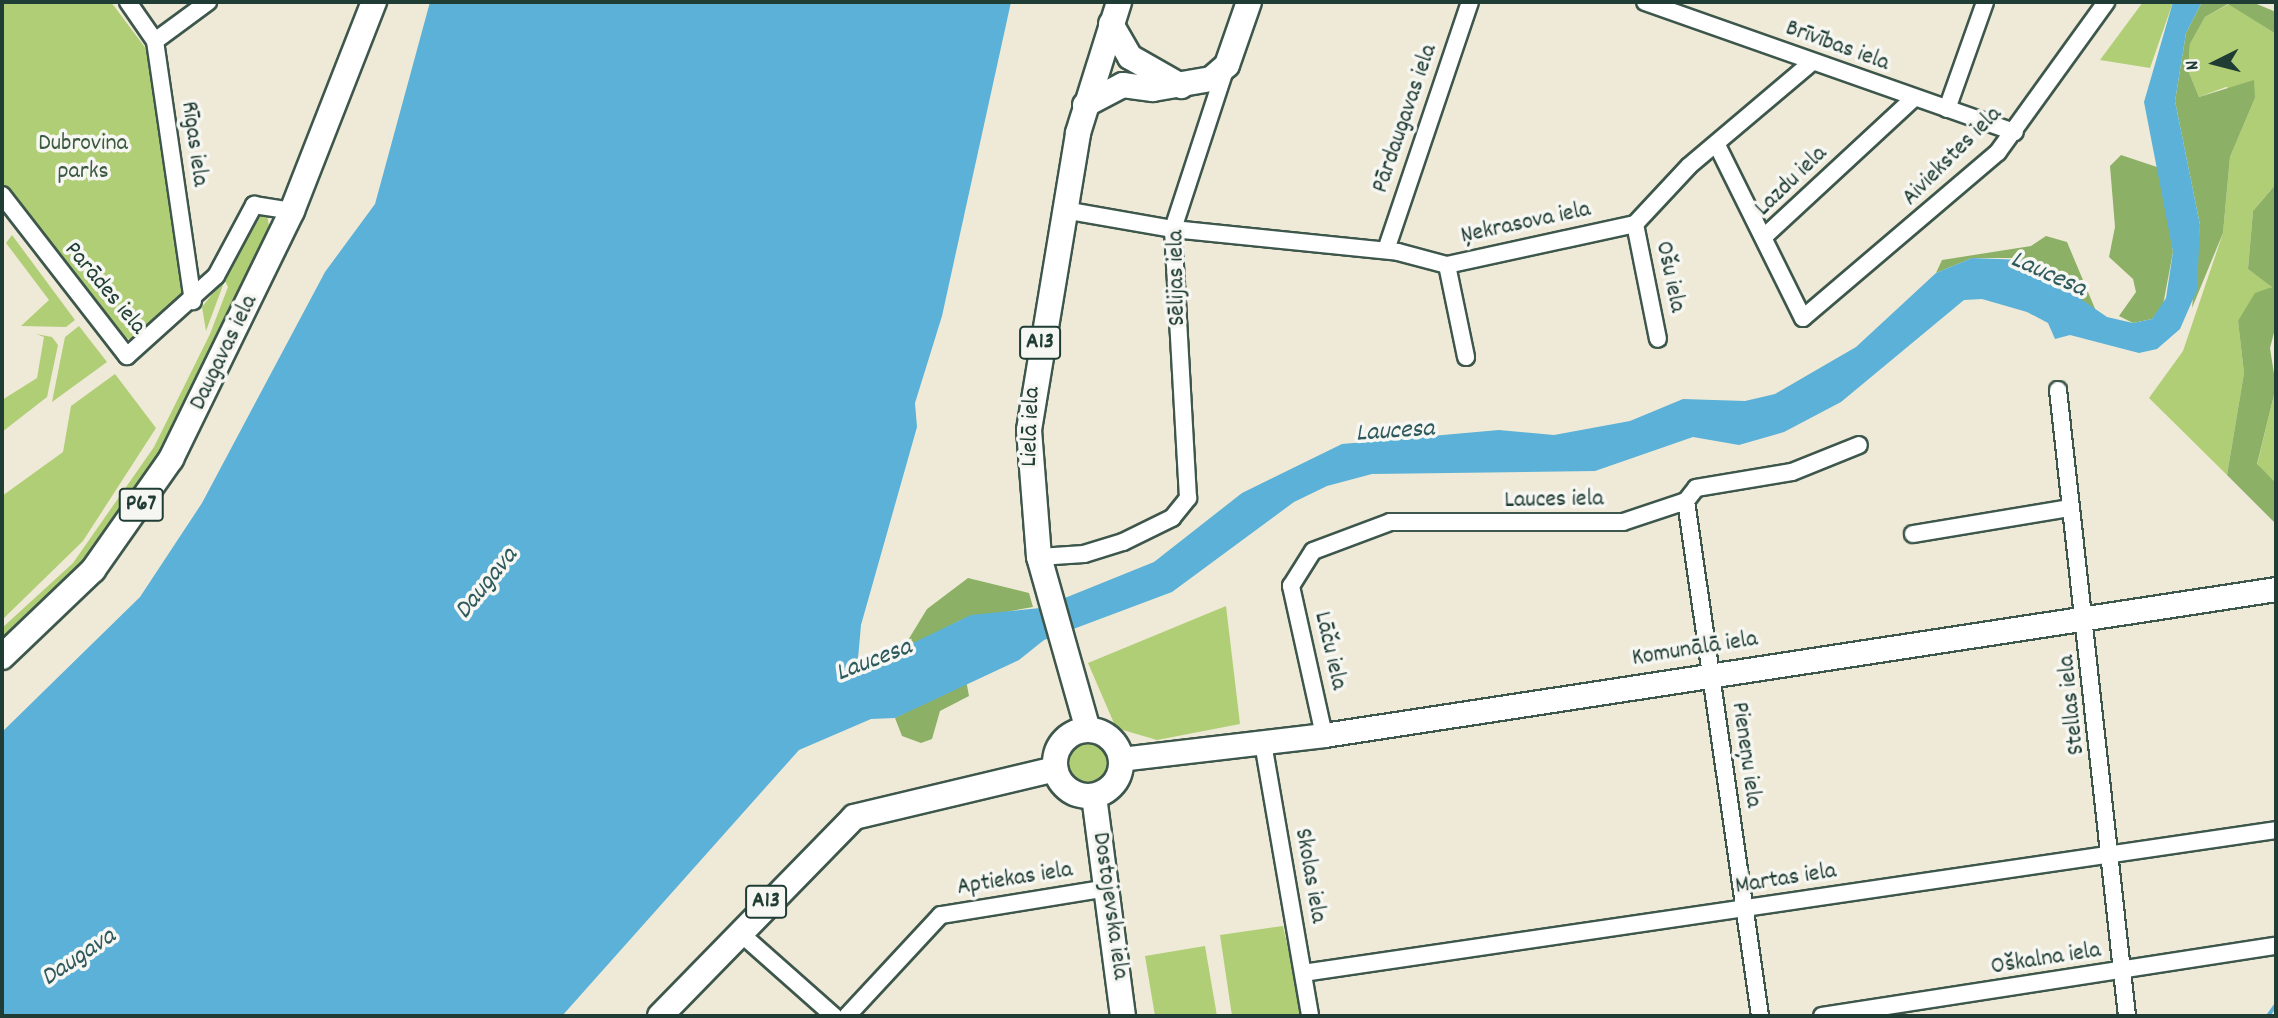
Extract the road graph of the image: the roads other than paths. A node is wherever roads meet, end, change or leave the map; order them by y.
1 (128, 2) edge
2 (208, 2) edge
3 (374, 2) edge
4 (1248, 2) edge
5 (1469, 2) edge
6 (1645, 2) edge
7 (1984, 2) edge
8 (2106, 2) edge
9 (1115, 13) edge
10 (155, 41) junction
11 (1812, 62) junction
12 (1227, 65) junction
13 (1181, 86) junction
14 (1913, 99) junction
15 (1085, 105) junction
16 (1947, 109) junction
17 (2015, 132) junction
18 (1718, 147) junction
19 (2, 195) edge
20 (1063, 210) junction
21 (292, 211) junction
22 (1635, 224) junction
23 (1173, 229) junction
24 (1766, 234) junction
25 (1386, 250) junction
26 (1447, 265) junction
27 (193, 301) junction
28 (1803, 318) joint
29 (1658, 339) dead end
30 (1466, 358) dead end
31 (2058, 390) dead end
32 (1859, 445) dead end
33 (1686, 501) junction
34 (2070, 508) junction
35 (1913, 534) dead end
36 (1039, 557) junction
37 (1292, 577) joint
38 (2276, 589) edge
39 (2087, 615) junction
40 (2, 657) edge
41 (1710, 674) junction
42 (1088, 730) junction
43 (1324, 735) junction
44 (1263, 743) junction
45 (1120, 759) junction
46 (1055, 769) junction
47 (1094, 796) junction
48 (2276, 830) edge
49 (2111, 853) junction
50 (1107, 888) junction
51 (1744, 909) junction
52 (738, 932) junction
53 (2276, 946) edge
54 (2122, 971) junction
55 (1303, 974) junction
56 (857, 1013) edge
57 (660, 1016) edge
58 (834, 1016) edge
59 (1123, 1016) edge
60 (1310, 1016) edge
61 (1760, 1016) edge
62 (1822, 1016) edge
63 (2127, 1016) edge

1 - 10 street, Rīgas iela
2 - 10 street
3 - 21 main road, Daugavas iela / P67
4 - 12 main road, Sēlijas iela
5 - 25 street, Pārdaugavas iela
6 - 11 street, Brīvības iela
7 - 16 street
8 - 17 street, Aiviekstes iela
9 - 13 main road
9 - 15 main road, Lielā iela / A13
10 - 27 street, Rīgas iela
11 - 14 street, Brīvības iela
11 - 18 street
12 - 13 main road
12 - 23 street, Sēlijas iela
13 - 15 main road
14 - 16 street, Brīvības iela
14 - 24 street, Lazdu iela
15 - 20 main road, Lielā iela / A13
16 - 17 street, Brīvības iela
17 - 28 street, Aiviekstes iela
18 - 22 street
18 - 24 street
19 - 27 street, Parādes iela
20 - 23 street, Ņekrasova iela
20 - 36 main road, Lielā iela / A13
21 - 27 street, Parādes iela
21 - 40 main road, Daugavas iela / P67
22 - 26 street, Ņekrasova iela
22 - 29 street, Ošu iela
23 - 25 street, Ņekrasova iela
23 - 36 street, Sēlijas iela
24 - 28 street, Lazdu iela
25 - 26 street, Ņekrasova iela
26 - 30 street
31 - 34 street, Stellas iela
32 - 33 street, Lauces iela
33 - 37 street, Lauces iela
33 - 41 street, Pieneņu iela
34 - 35 street
34 - 39 street, Stellas iela
36 - 42 main road, Lielā iela / A13
37 - 43 street, Lāču iela
38 - 39 street, Komunālā iela
39 - 41 street, Komunālā iela
39 - 49 street, Stellas iela
41 - 43 street, Komunālā iela
41 - 51 street, Pieneņu iela
42 - 45 main road
42 - 46 main road
43 - 44 street, Komunālā iela
44 - 45 street, Komunālā iela
44 - 55 street, Skolas iela
45 - 47 main road
46 - 47 main road
46 - 52 main road, A13
47 - 50 main road, Dostojevska iela
48 - 49 street, Martas iela
49 - 51 street, Martas iela
49 - 54 street, Stellas iela
50 - 56 street, Aptiekas iela
50 - 59 main road, Dostojevska iela
51 - 55 street, Martas iela
51 - 61 street, Pieneņu iela
52 - 57 main road, A13
52 - 58 street
53 - 54 street, Oškalna iela
54 - 62 street, Oškalna iela
54 - 63 street, Stellas iela
55 - 60 street, Skolas iela

